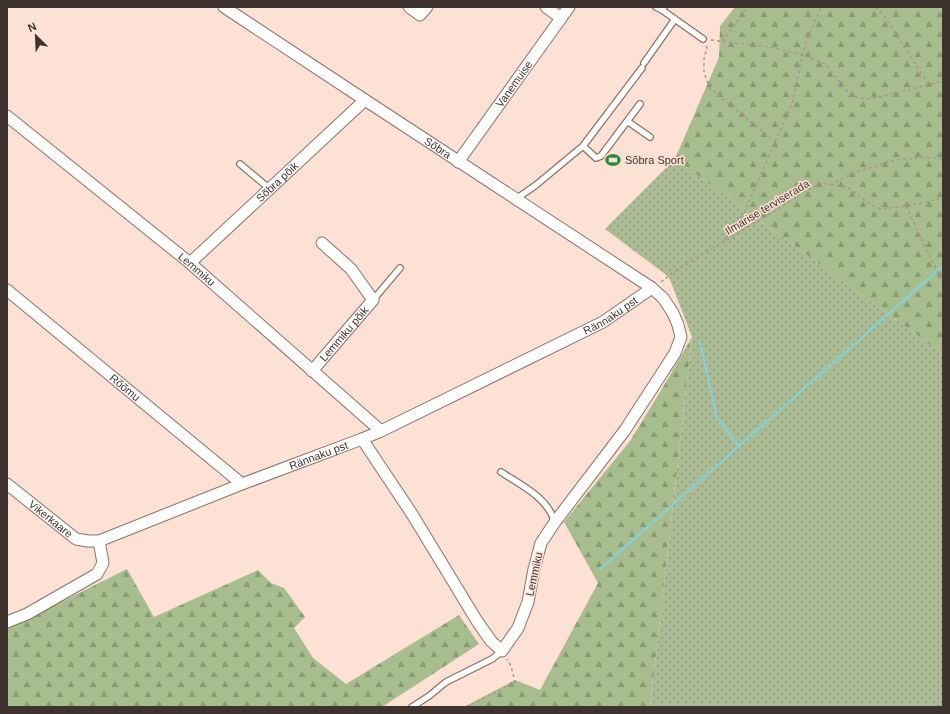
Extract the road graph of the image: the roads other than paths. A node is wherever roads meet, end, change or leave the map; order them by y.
1 (224, 7) edge
2 (409, 7) edge
3 (427, 7) edge
4 (546, 7) edge
5 (570, 7) edge
6 (660, 8) edge
7 (561, 18) junction
8 (675, 20) junction
9 (703, 39) road end
10 (365, 100) junction
11 (640, 104) dead end
12 (7, 116) edge
13 (627, 121) junction
14 (650, 138) dead end
15 (583, 146) junction
16 (458, 162) junction
17 (240, 164) dead end
18 (270, 189) junction
19 (516, 199) junction
20 (322, 243) dead end
21 (190, 263) junction
22 (400, 268) dead end
23 (652, 288) junction
24 (7, 290) edge
25 (373, 300) junction
26 (312, 371) junction
27 (381, 431) junction
28 (362, 439) junction
29 (500, 472) dead end
30 (7, 484) edge
31 (242, 484) junction
32 (555, 522) junction
33 (99, 541) junction
34 (7, 622) edge
35 (502, 650) junction
36 (412, 707) edge

1 - 10 street, Sõbra
2 - 3 street
4 - 7 street
5 - 7 street, Vanemuise
6 - 8 lane
7 - 16 street, Vanemuise
8 - 9 lane
8 - 15 lane
10 - 16 street, Sõbra
10 - 18 street, Sõbra põik
11 - 13 lane
12 - 21 street, Lemmiku
13 - 14 lane
13 - 15 lane
15 - 19 lane
16 - 19 street, Sõbra
17 - 18 lane
18 - 21 street, Sõbra põik
19 - 23 street, Sõbra
20 - 25 street, Lemmiku põik
21 - 26 street, Lemmiku
22 - 25 lane
23 - 27 street, Rännaku pst
23 - 32 street, Lemmiku
24 - 31 street, Rõõmu
25 - 26 street, Lemmiku põik
26 - 27 street, Lemmiku
27 - 28 street, Rännaku pst
28 - 31 street, Rännaku pst
28 - 35 street
29 - 32 lane
30 - 33 street, Vikerkaare
31 - 33 street, Rännaku pst
32 - 35 street, Lemmiku
33 - 34 street
35 - 36 lane

